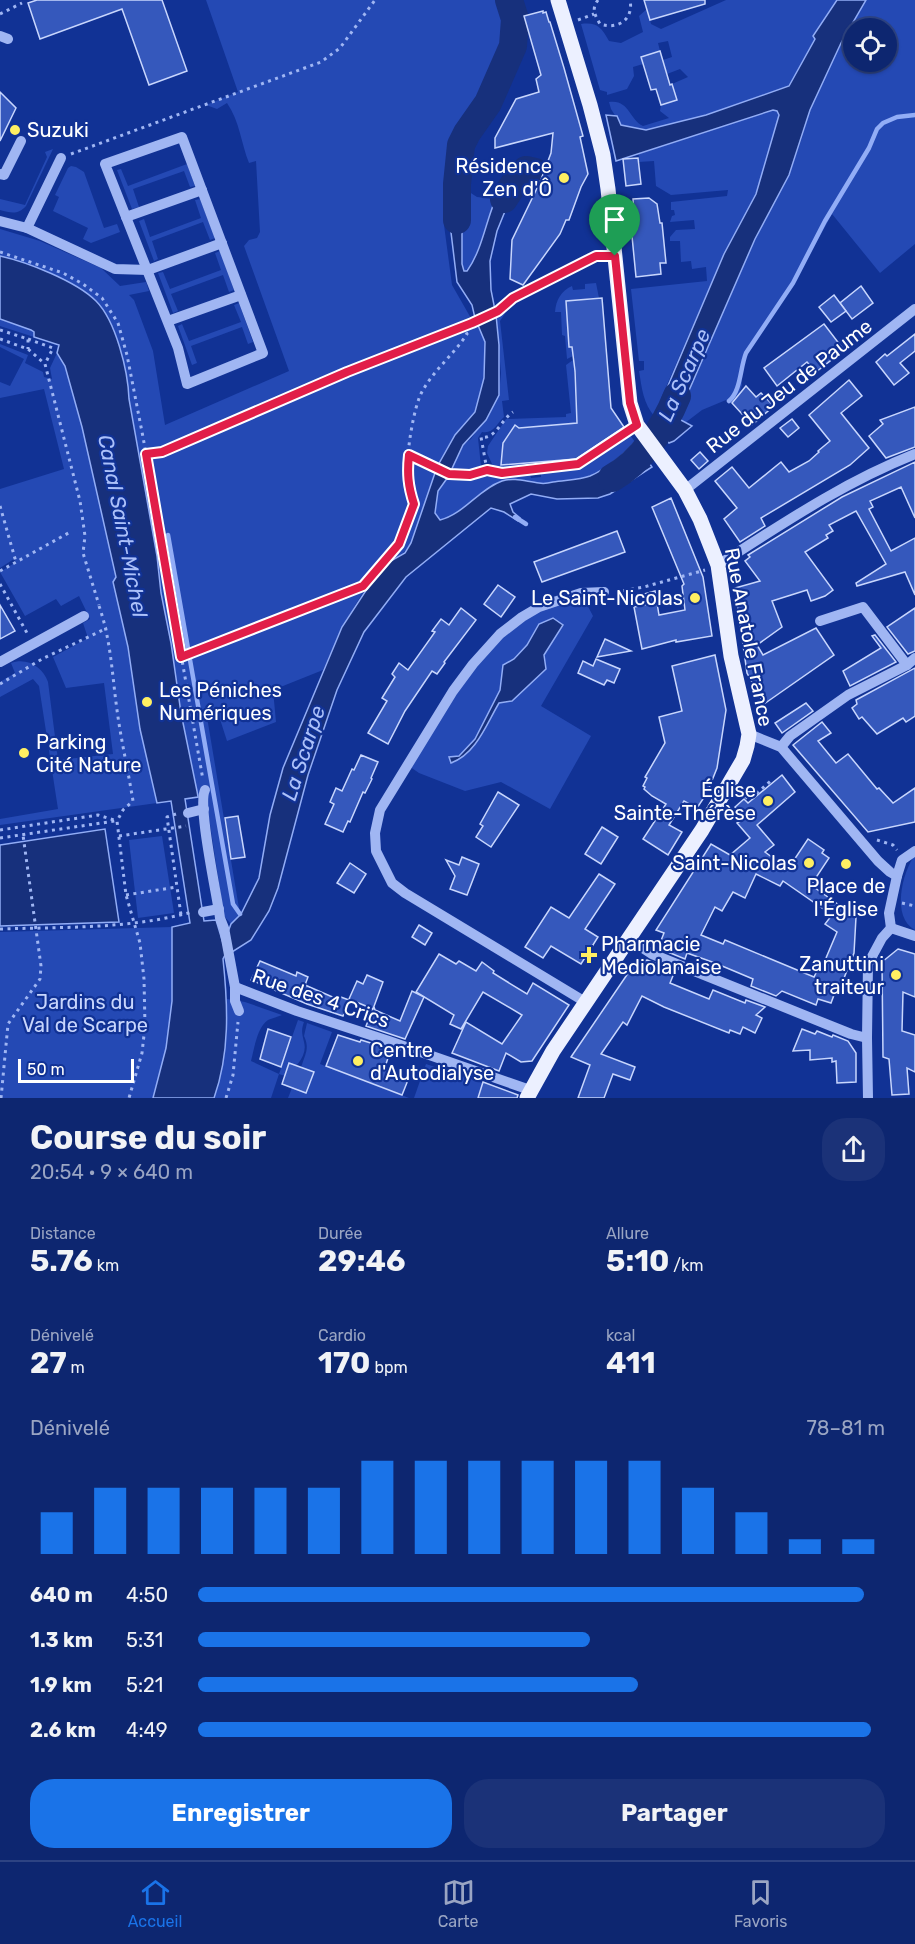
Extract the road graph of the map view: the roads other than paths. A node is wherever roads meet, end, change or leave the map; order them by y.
1 (558, 0) edge
2 (21, 141) dead end
3 (61, 158) road end
4 (0, 174) edge
5 (202, 190) junction
6 (126, 218) junction
7 (0, 221) edge
8 (27, 228) junction
9 (222, 243) junction
10 (148, 270) junction
11 (241, 295) junction
12 (915, 309) edge
13 (168, 321) junction
14 (915, 454) edge
15 (685, 490) junction
16 (718, 565) junction
17 (604, 592) road end
18 (84, 615) road end
19 (820, 621) dead end
20 (911, 661) edge
21 (0, 662) edge
22 (749, 734) junction
23 (781, 747) junction
24 (203, 794) road end
25 (204, 809) junction
26 (188, 813) dead end
27 (915, 851) edge
28 (897, 876) junction
29 (203, 912) dead end
30 (221, 918) junction
31 (891, 928) junction
32 (915, 936) edge
33 (629, 939) junction
34 (235, 987) junction
35 (587, 1003) junction
36 (239, 1011) road end
37 (867, 1038) junction
38 (529, 1094) edge
39 (868, 1098) edge

1 - 15 main road, Rue Anatole France
2 - 4 street
3 - 8 street
5 - 6 street
5 - 6 street
5 - 9 street
6 - 10 street
7 - 8 street
8 - 10 street
9 - 10 street
9 - 11 street
10 - 13 street
11 - 13 street
11 - 13 street
12 - 15 street, Rue du Jeu de Paume
14 - 16 street
15 - 16 main road, Rue Anatole France
16 - 22 main road, Rue Anatole France
17 - 35 street
18 - 21 street
19 - 20 street
20 - 23 street
22 - 23 street
22 - 33 main road, Rue Anatole France
23 - 28 street
24 - 25 street
25 - 26 street
25 - 30 street
27 - 28 street
28 - 31 street
29 - 30 street
30 - 34 street
31 - 32 street
31 - 37 street
33 - 35 main road, Rue Anatole France
33 - 37 street
34 - 36 street
34 - 38 street, Rue des 4 Crics
35 - 38 main road, Rue Anatole France
37 - 39 street

